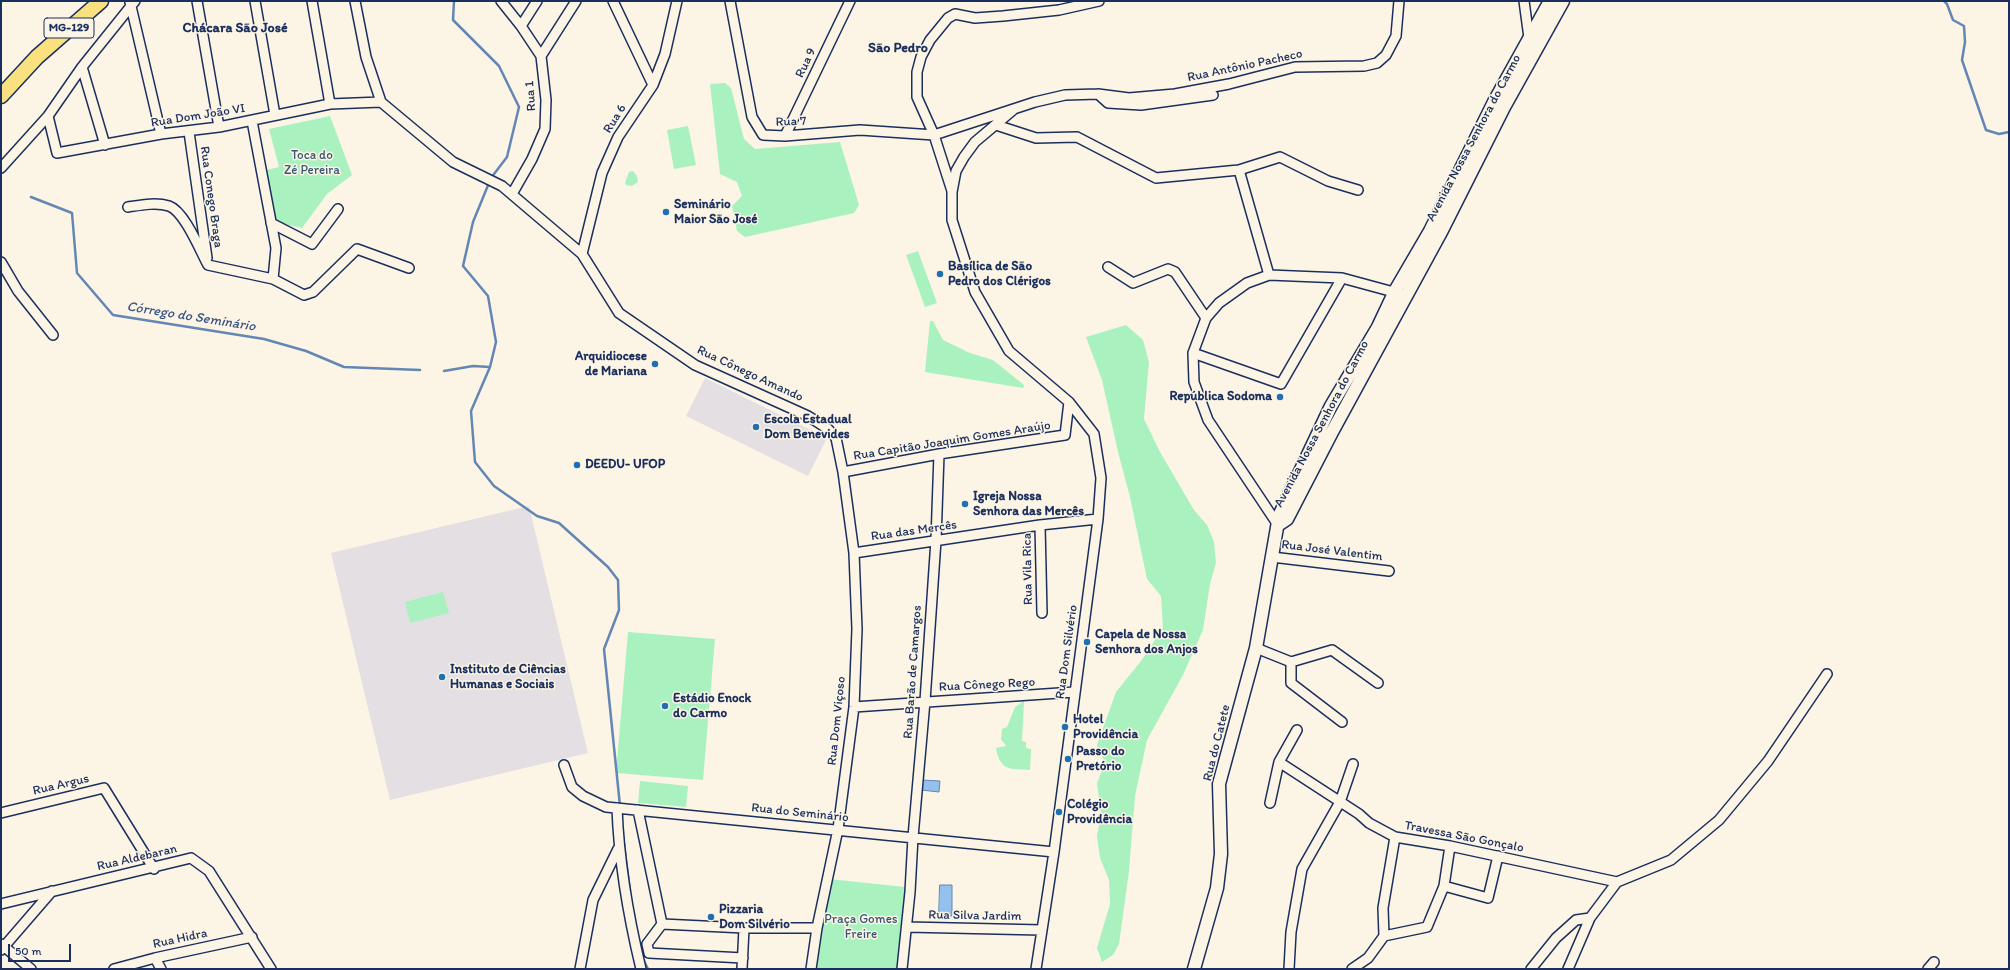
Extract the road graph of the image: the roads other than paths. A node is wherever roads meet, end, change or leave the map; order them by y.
1 (102, 1) edge
2 (197, 1) edge
3 (255, 1) edge
4 (312, 1) edge
5 (355, 1) edge
6 (501, 1) edge
7 (537, 1) edge
8 (576, 1) edge
9 (613, 1) edge
10 (677, 1) edge
11 (850, 1) edge
12 (1100, 1) edge
13 (1398, 1) edge
14 (1524, 1) edge
15 (1550, 1) edge
16 (1563, 1) edge
17 (132, 2) edge
18 (733, 3) edge
19 (521, 26) junction
20 (1534, 41) junction
21 (540, 56) junction
22 (82, 67) junction
23 (653, 85) junction
24 (1098, 94) junction
25 (1213, 95) dead end
26 (1, 96) edge
27 (381, 102) junction
28 (330, 104) junction
29 (1013, 110) junction
30 (275, 115) junction
31 (48, 116) junction
32 (252, 121) junction
33 (996, 125) junction
34 (219, 127) junction
35 (189, 132) junction
36 (161, 134) junction
37 (934, 135) junction
38 (785, 136) junction
39 (105, 145) junction
40 (1, 168) edge
41 (1239, 170) junction
42 (1358, 190) dead end
43 (952, 192) junction
44 (512, 194) junction
45 (128, 207) dead end
46 (338, 209) dead end
47 (271, 223) junction
48 (582, 254) junction
49 (1, 262) edge
50 (208, 265) junction
51 (1108, 267) dead end
52 (409, 268) dead end
53 (1269, 275) junction
54 (1342, 278) junction
55 (273, 280) junction
56 (1400, 293) junction
57 (1206, 318) junction
58 (53, 335) dead end
59 (1193, 353) junction
60 (1026, 365) joint
61 (1069, 402) junction
62 (1331, 406) junction
63 (1343, 412) junction
64 (938, 454) junction
65 (843, 472) junction
66 (1098, 519) junction
67 (1040, 525) junction
68 (1278, 525) junction
69 (936, 540) junction
70 (854, 553) junction
71 (1272, 557) junction
72 (1389, 571) dead end
73 (1042, 613) dead end
74 (1256, 648) junction
75 (1291, 662) junction
76 (1827, 674) dead end
77 (1378, 683) dead end
78 (1074, 692) junction
79 (925, 701) junction
80 (854, 707) junction
81 (1342, 722) dead end
82 (1297, 730) dead end
83 (1279, 762) junction
84 (1353, 764) dead end
85 (564, 765) dead end
86 (1340, 802) junction
87 (1270, 803) dead end
88 (617, 808) junction
89 (633, 810) junction
90 (1, 813) edge
91 (838, 829) junction
92 (913, 837) junction
93 (1395, 837) junction
94 (1450, 846) junction
95 (618, 848) junction
96 (1054, 852) junction
97 (1498, 856) junction
98 (154, 868) junction
99 (1617, 882) junction
100 (1444, 886) junction
101 (52, 891) junction
102 (1, 904) edge
103 (1590, 918) junction
104 (662, 924) junction
105 (907, 927) junction
106 (744, 928) junction
107 (817, 928) junction
108 (1042, 930) junction
109 (1384, 936) junction
110 (252, 937) junction
111 (2, 947) edge
112 (155, 958) junction
113 (743, 958) junction
114 (31, 969) edge
115 (114, 969) edge
116 (161, 969) edge
117 (271, 969) edge
118 (580, 969) edge
119 (641, 969) edge
120 (742, 969) edge
121 (812, 969) edge
122 (902, 969) edge
123 (1036, 969) edge
124 (1194, 969) edge
125 (1289, 969) edge
126 (1352, 969) edge
127 (1531, 969) edge
128 (1568, 969) edge

1 - 26 main road, MG-129
2 - 34 street
3 - 30 street
4 - 28 street
5 - 27 street
6 - 19 street, Rua 1
7 - 19 street
8 - 21 street
9 - 23 street
10 - 23 street, Rua 6
11 - 38 street, Rua 9
12 - 37 street
13 - 24 street, Rua Antônio Pacheco
14 - 20 street
15 - 20 street, Avenida Nossa Senhora do Carmo
16 - 20 street, Avenida Nossa Senhora do Carmo
17 - 22 street
17 - 36 street
18 - 38 street, Rua 7
19 - 21 street, Rua 1
20 - 56 street, Avenida Nossa Senhora do Carmo
21 - 44 street, Rua 1
22 - 31 street
22 - 39 street
23 - 48 street, Rua 6
24 - 25 street, Rua Antônio Pacheco
24 - 29 street, Rua Antônio Pacheco
27 - 28 street, Rua Dom João VI
27 - 44 street, Rua Cônego Amando
28 - 30 street, Rua Dom João VI
29 - 33 street, Rua Antônio Pacheco
29 - 37 street, Rua Antônio Pacheco
30 - 32 street, Rua Dom João VI
31 - 39 street, Rua Dom João VI
31 - 40 street
32 - 34 street, Rua Dom João VI
32 - 47 street
33 - 41 street
33 - 43 street, Rua Antônio Pacheco
34 - 35 street, Rua Dom João VI
35 - 36 street, Rua Dom João VI
35 - 50 street, Rua Conego Braga
36 - 39 street, Rua Dom João VI
37 - 38 street, Rua 7
37 - 43 street
41 - 42 street
41 - 53 street
43 - 60 street, Rua Antônio Pacheco
44 - 48 street, Rua Cônego Amando
45 - 50 street
46 - 47 street
47 - 55 street
48 - 65 street, Rua Cônego Amando
49 - 58 street
50 - 55 street
51 - 57 street
52 - 55 street
53 - 54 street
53 - 57 street
54 - 56 street
54 - 59 street
56 - 62 street, Avenida Nossa Senhora do Carmo
56 - 63 street, Avenida Nossa Senhora do Carmo
57 - 59 street
59 - 68 street
60 - 61 street, Rua Dom Silvério
61 - 64 street, Rua Capitão Joaquim Gomes Araújo
61 - 66 street, Rua Dom Silvério
62 - 63 street
62 - 68 street, Avenida Nossa Senhora do Carmo
63 - 68 street, Avenida Nossa Senhora do Carmo
64 - 65 street, Rua Capitão Joaquim Gomes Araújo
64 - 69 street, Rua Barão de Camargos
65 - 70 street, Rua Dom Viçoso
66 - 67 street, Rua das Mercês
66 - 78 street, Rua Dom Silvério
67 - 69 street, Rua das Mercês
67 - 73 street, Rua Vila Rica
68 - 71 street, Rua do Catete
69 - 70 street, Rua das Mercês
69 - 79 street, Rua Barão de Camargos
70 - 80 street, Rua Dom Viçoso
71 - 72 street, Rua José Valentim
71 - 74 street, Rua do Catete
74 - 75 street
74 - 124 street, Rua do Catete
75 - 77 street
75 - 81 street
76 - 99 street
78 - 79 street, Rua Cônego Rego
78 - 96 street, Rua Dom Silvério
79 - 80 street, Rua Cônego Rego
79 - 92 street, Rua Barão de Camargos
80 - 91 street, Rua Dom Viçoso
82 - 83 street
83 - 86 street, Travessa São Gonçalo
83 - 87 street
84 - 86 street
85 - 88 street, Rua do Seminário
86 - 93 street, Travessa São Gonçalo
86 - 125 street
88 - 89 street, Rua do Seminário
88 - 95 street
89 - 91 street, Rua do Seminário
89 - 104 street
90 - 98 street, Rua Argus
91 - 92 street, Rua do Seminário
91 - 107 street, Rua Dom Viçoso
92 - 96 street, Rua do Seminário
92 - 105 street, Rua Barão de Camargos
93 - 94 street, Travessa São Gonçalo
93 - 109 street
94 - 97 street, Travessa São Gonçalo
94 - 100 street
95 - 118 street
95 - 119 street
96 - 108 street, Rua Dom Silvério
97 - 99 street, Travessa São Gonçalo
97 - 100 street
98 - 101 street, Rua Aldebaran
98 - 110 street, Rua Aldebaran
99 - 103 street
100 - 109 street
101 - 102 street, Rua Aldebaran
101 - 111 street
103 - 127 street
103 - 128 street
104 - 106 street
104 - 113 street
105 - 108 street, Rua Silva Jardim
105 - 122 street
106 - 107 street
106 - 113 street
107 - 121 street, Rua Dom Viçoso
108 - 123 street, Rua Dom Silvério
109 - 126 street
110 - 112 street, Rua Hidra
110 - 117 street, Rua Aldebaran
111 - 114 street
112 - 115 street, Rua Hidra
112 - 116 street
113 - 120 street

